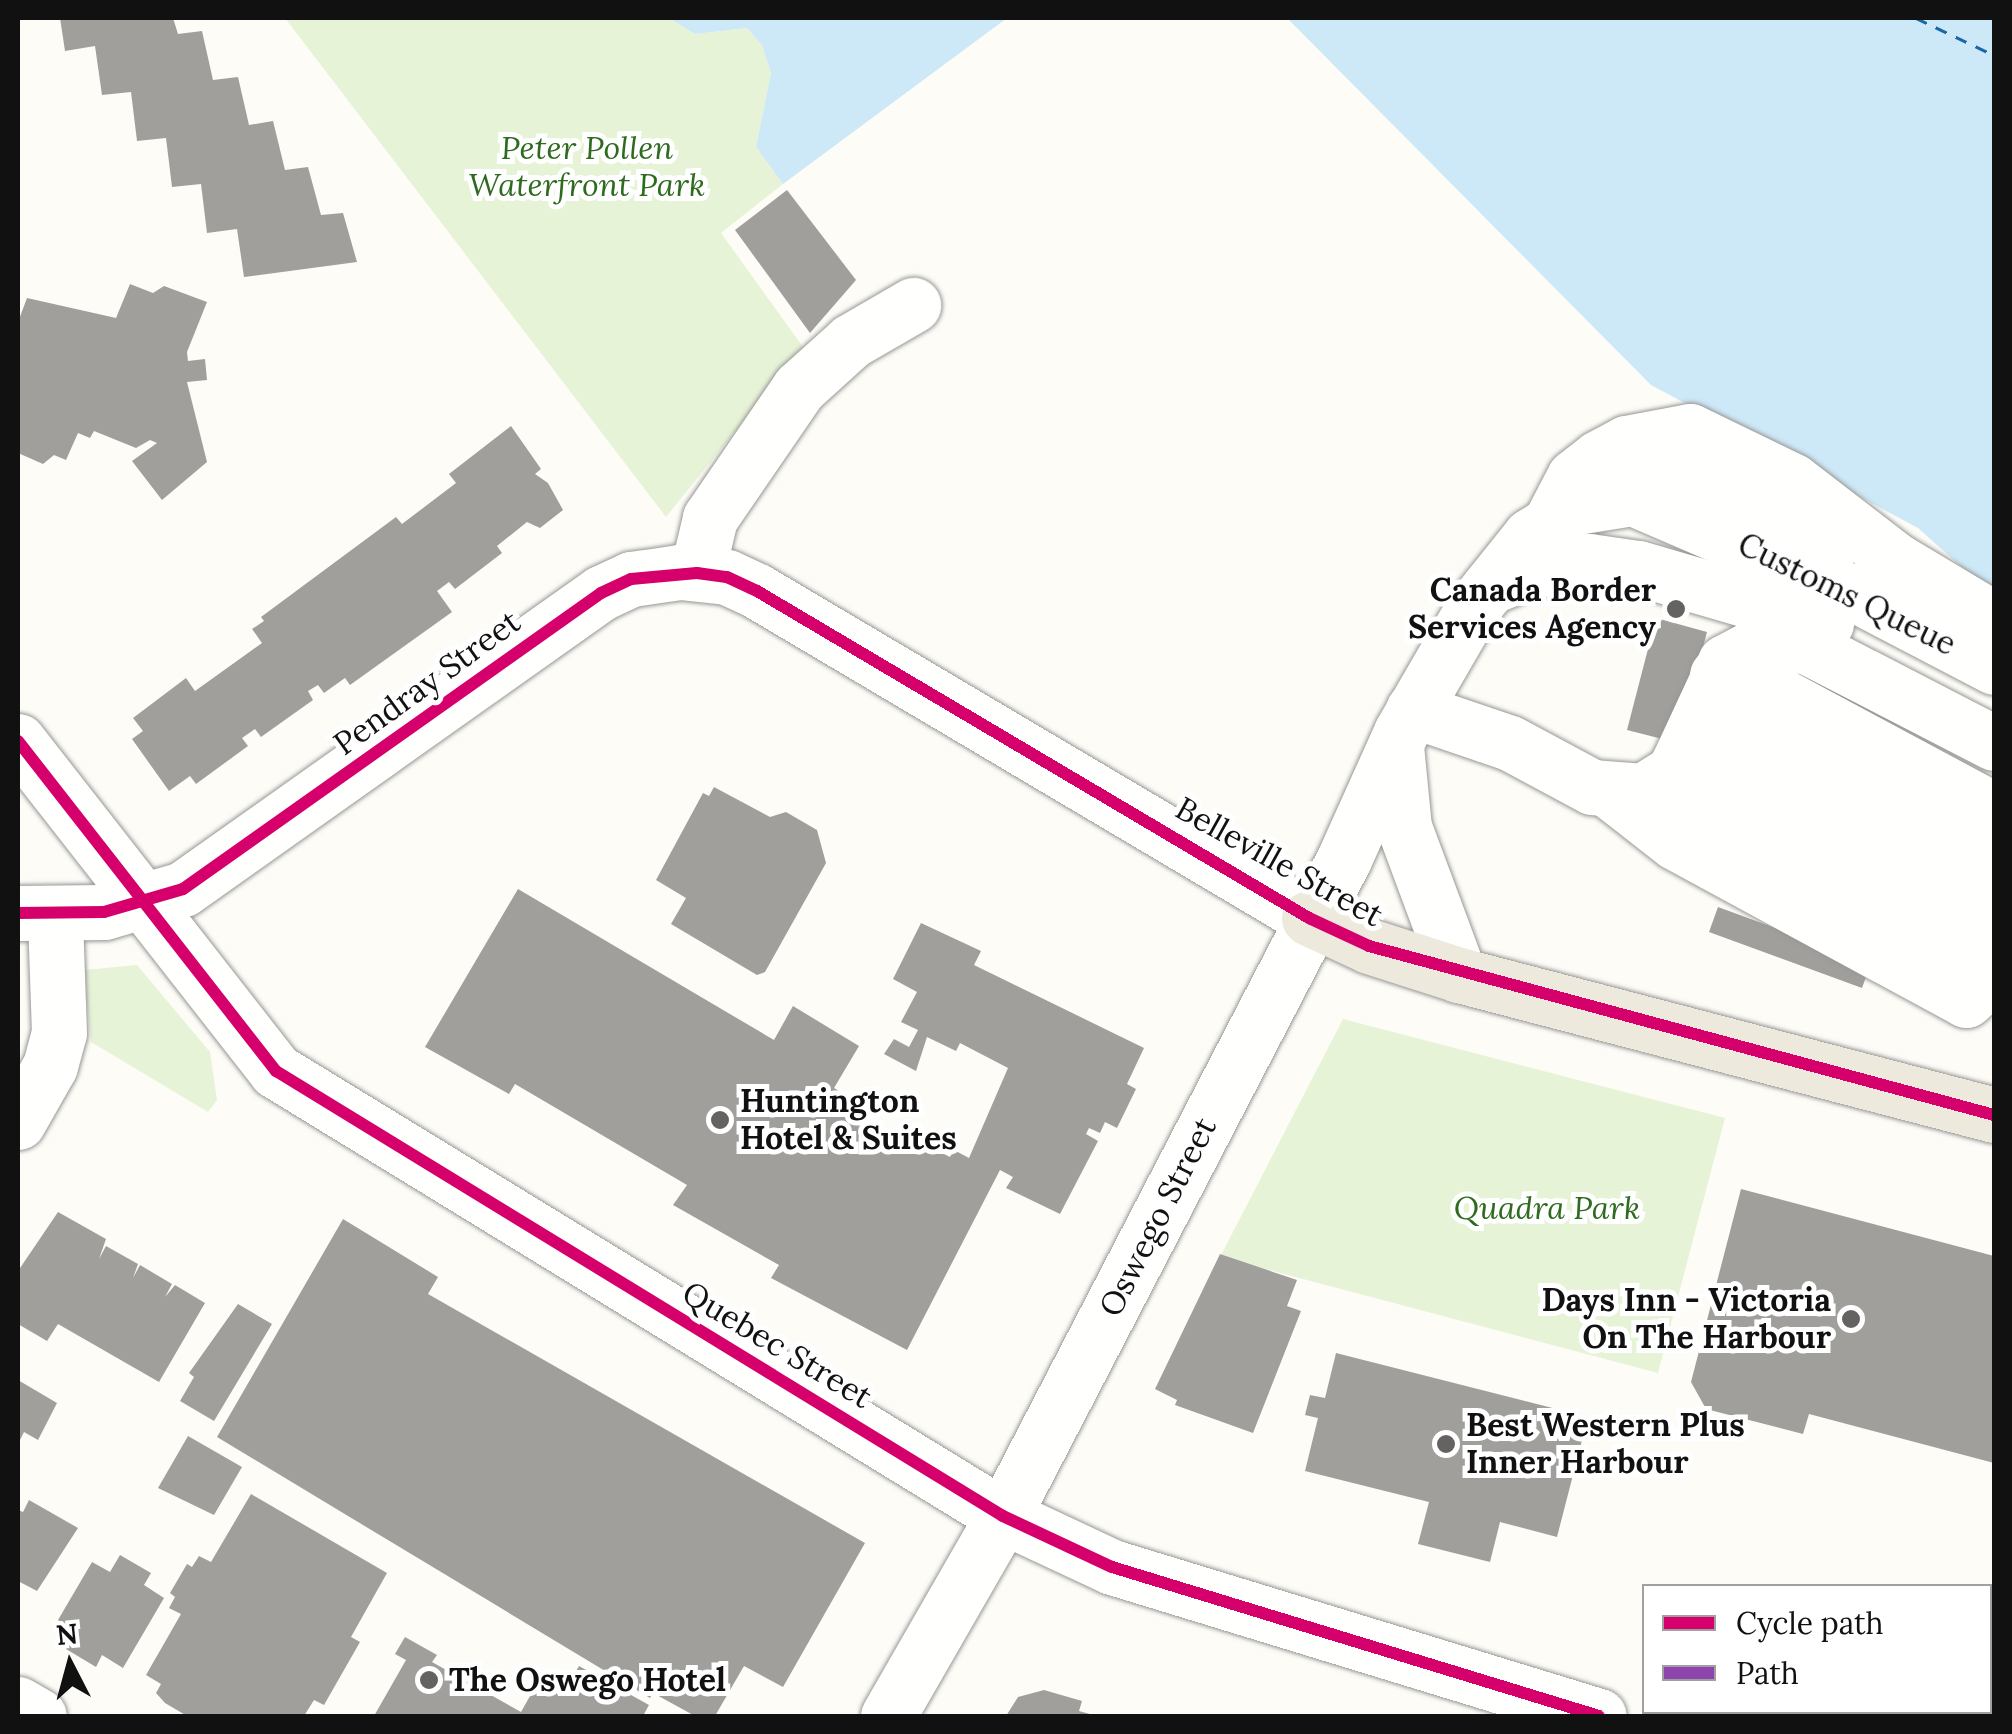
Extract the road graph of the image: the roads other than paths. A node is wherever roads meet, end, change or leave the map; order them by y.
1 (913, 305) dead end
2 (1552, 519) junction
3 (697, 574) junction
4 (1490, 587) junction
5 (758, 591) joint
6 (1994, 619) edge
7 (1994, 648) edge
8 (1994, 668) edge
9 (1994, 706) edge
10 (1404, 727) junction
11 (1684, 733) junction
12 (18, 740) edge
13 (1994, 743) edge
14 (1994, 765) edge
15 (1994, 788) edge
16 (1994, 810) edge
17 (1994, 832) edge
18 (1994, 868) edge
19 (1994, 891) edge
20 (147, 904) junction
21 (36, 914) edge
22 (1994, 916) edge
23 (1309, 918) junction
24 (1991, 967) edge
25 (1459, 975) junction
26 (1994, 1115) edge
27 (18, 1122) edge
28 (1003, 1516) junction
29 (18, 1704) edge
30 (39, 1716) edge
31 (888, 1716) edge
32 (1599, 1716) edge

1 - 3 street
2 - 4 street, Oswego Street
2 - 6 street
2 - 7 street
2 - 8 street, Customs Queue
3 - 5 street, Pendray Street
3 - 20 street, Pendray Street
4 - 9 street
4 - 10 street, Oswego Street
5 - 23 street, Belleville Street
10 - 11 street
10 - 23 street, Oswego Street
10 - 25 street
11 - 13 street
11 - 14 street
11 - 15 street
11 - 16 street
11 - 17 street
11 - 18 street
11 - 19 street
11 - 22 street
11 - 24 street
11 - 24 street
12 - 20 street, Quebec Street
20 - 21 street
20 - 28 street, Quebec Street
21 - 27 street
23 - 25 main road, Belleville Street
23 - 28 street, Oswego Street
25 - 26 main road, Belleville Street
28 - 31 street, Oswego Street
28 - 32 street, Quebec Street
29 - 30 street

